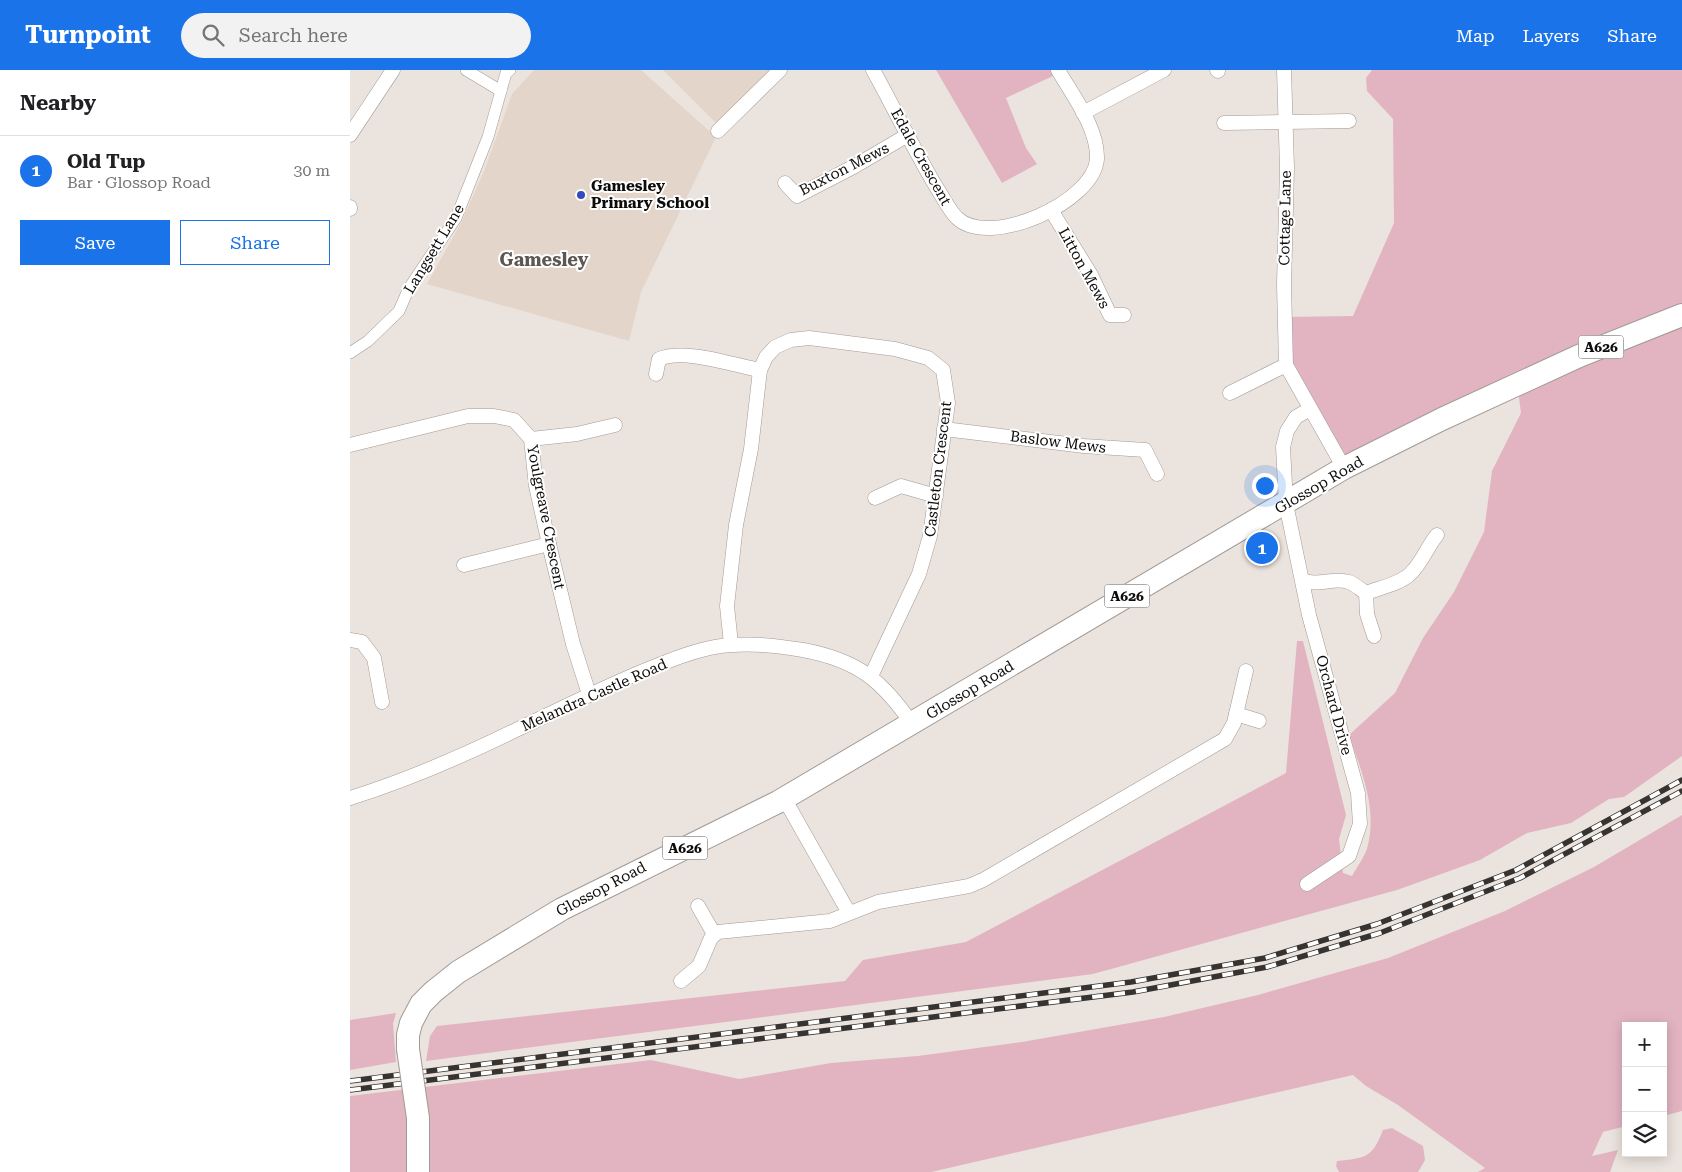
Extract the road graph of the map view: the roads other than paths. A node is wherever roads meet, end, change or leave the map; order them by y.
1 (393, 70) edge
2 (466, 70) edge
3 (510, 70) edge
4 (780, 70) edge
5 (873, 70) edge
6 (1058, 70) edge
7 (1164, 70) edge
8 (1284, 70) edge
9 (501, 91) junction
10 (1083, 113) junction
11 (1348, 121) dead end
12 (1285, 122) junction
13 (1224, 123) dead end
14 (718, 131) dead end
15 (350, 135) edge
16 (906, 136) junction
17 (785, 183) dead end
18 (1051, 210) junction
19 (1124, 315) dead end
20 (1682, 315) edge
21 (350, 353) edge
22 (1286, 365) junction
23 (760, 370) junction
24 (656, 374) dead end
25 (1230, 393) dead end
26 (1310, 409) junction
27 (615, 425) dead end
28 (944, 429) junction
29 (531, 439) junction
30 (350, 445) edge
31 (1344, 468) junction
32 (1157, 474) dead end
33 (936, 496) junction
34 (875, 498) dead end
35 (1286, 504) junction
36 (1437, 535) dead end
37 (549, 544) junction
38 (464, 565) dead end
39 (1303, 581) junction
40 (1366, 593) junction
41 (1374, 636) dead end
42 (350, 640) edge
43 (731, 644) junction
44 (1246, 671) dead end
45 (871, 676) junction
46 (589, 694) junction
47 (382, 702) dead end
48 (1236, 714) junction
49 (1259, 721) dead end
50 (912, 724) junction
51 (350, 798) edge
52 (784, 798) junction
53 (1307, 884) dead end
54 (698, 906) dead end
55 (849, 913) junction
56 (714, 934) junction
57 (681, 981) dead end
58 (418, 1172) edge

1 - 15 street
2 - 9 street
3 - 9 street, Langsett Lane
4 - 14 street
5 - 16 street, Edale Crescent
6 - 10 street, Edale Crescent
7 - 10 street
8 - 12 street, Cottage Lane
9 - 21 street, Langsett Lane
10 - 18 street, Edale Crescent
11 - 12 street
12 - 13 street
12 - 22 street, Cottage Lane
16 - 17 street, Buxton Mews
16 - 18 street, Edale Crescent
18 - 19 street, Litton Mews
20 - 31 main road, Glossop Road / A626
22 - 25 street
22 - 26 street, Cottage Lane
23 - 24 street
23 - 28 street, Castleton Crescent
23 - 43 street, Castleton Crescent
26 - 31 street, Cottage Lane
26 - 35 street
27 - 29 street
28 - 32 street, Baslow Mews
28 - 33 street, Castleton Crescent
29 - 30 street, Youlgreave Crescent
29 - 37 street, Youlgreave Crescent
31 - 35 main road, Glossop Road / A626
33 - 34 street
33 - 45 street, Castleton Crescent
35 - 39 street, Orchard Drive
35 - 50 main road, Glossop Road / A626
36 - 40 street
37 - 38 street
37 - 46 street, Youlgreave Crescent
39 - 40 street
39 - 53 street, Orchard Drive
40 - 41 street
42 - 47 street
43 - 45 street, Melandra Castle Road
43 - 46 street, Melandra Castle Road
44 - 48 street
45 - 50 street, Melandra Castle Road
46 - 51 street, Melandra Castle Road
48 - 49 street
48 - 55 street
50 - 52 main road, Glossop Road / A626
52 - 55 street
52 - 58 main road, Glossop Road / A626, bridge
54 - 56 street
55 - 56 street
56 - 57 street

